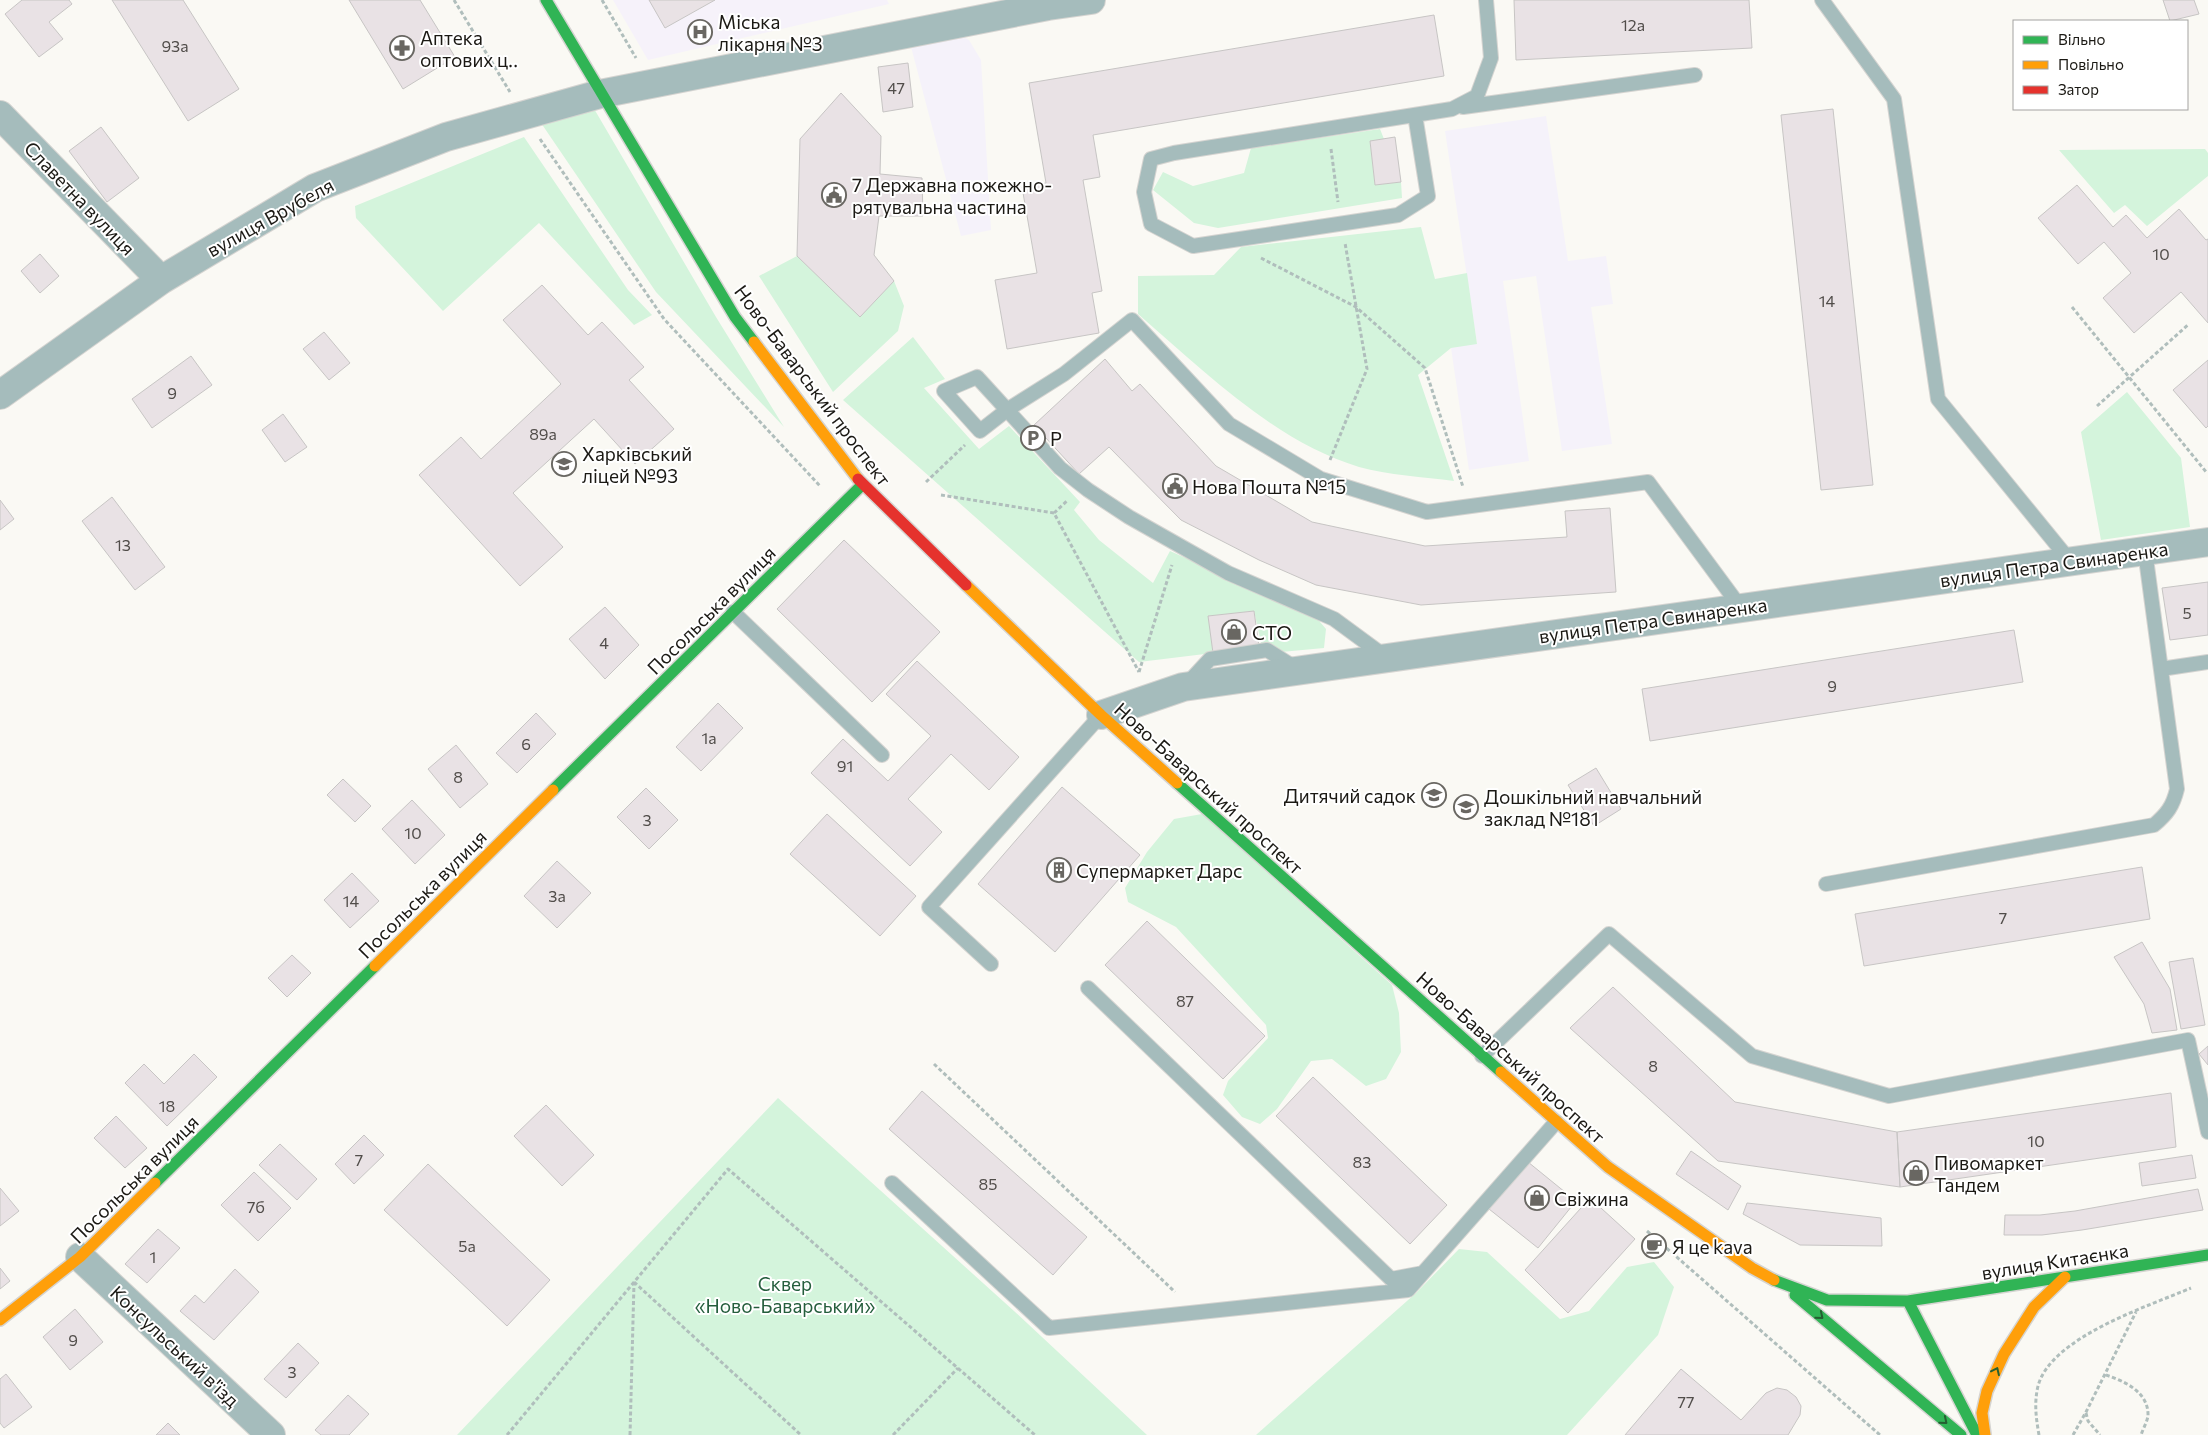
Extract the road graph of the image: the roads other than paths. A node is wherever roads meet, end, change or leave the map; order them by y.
1 (546, 0) edge
2 (1091, 0) edge
3 (1486, 0) edge
4 (1822, 0) edge
5 (1695, 75) dead end
6 (600, 94) junction
7 (1452, 109) junction
8 (0, 115) edge
9 (1415, 115) junction
10 (161, 280) junction
11 (0, 395) edge
12 (1007, 410) junction
13 (862, 485) junction
14 (2208, 542) edge
15 (2145, 551) junction
16 (2070, 561) junction
17 (1740, 608) junction
18 (733, 612) junction
19 (1388, 658) junction
20 (2208, 662) edge
21 (2162, 669) junction
22 (1101, 715) junction
23 (882, 755) dead end
24 (1826, 884) dead end
25 (991, 964) dead end
26 (1088, 988) dead end
27 (1482, 1056) junction
28 (1556, 1122) junction
29 (2208, 1132) edge
30 (892, 1183) dead end
31 (2208, 1255) edge
32 (80, 1257) junction
33 (1423, 1274) junction
34 (2065, 1277) junction
35 (1783, 1285) junction
36 (1908, 1301) junction
37 (0, 1320) edge
38 (271, 1435) edge
39 (1961, 1435) edge
40 (1977, 1435) edge
41 (1985, 1435) edge

1 - 6 main road, Ново-Баварський проспект
2 - 6 street, вулиця Врубеля
3 - 7 lane
4 - 16 lane
5 - 7 lane
6 - 10 street, вулиця Врубеля
6 - 13 main road, Ново-Баварський проспект
7 - 9 lane
8 - 10 street, Славетна вулиця
9 - 9 lane
10 - 11 street, вулиця Врубеля
12 - 12 lane
12 - 17 lane
12 - 19 lane
13 - 18 main road, Посольська вулиця
13 - 22 main road, Ново-Баварський проспект
14 - 15 street, вулиця Петра Свинаренка
15 - 16 street, вулиця Петра Свинаренка
15 - 21 lane
16 - 17 street, вулиця Петра Свинаренка
17 - 19 street, вулиця Петра Свинаренка
18 - 23 lane
18 - 32 main road, Посольська вулиця
19 - 22 street, вулиця Петра Свинаренка
20 - 21 lane
21 - 24 lane
22 - 25 lane
22 - 27 main road, Ново-Баварський проспект
26 - 33 lane
27 - 28 main road, Ново-Баварський проспект
27 - 29 lane
28 - 33 lane
28 - 35 main road, Ново-Баварський проспект
30 - 33 lane
31 - 34 main road, вулиця Китаєнка
32 - 37 main road, Посольська вулиця
32 - 38 street, Консульський в'їзд
34 - 36 main road, вулиця Китаєнка
41 -> 34 main road
35 - 36 main road, Ново-Баварський проспект
35 -> 39 main road
36 - 40 main road

